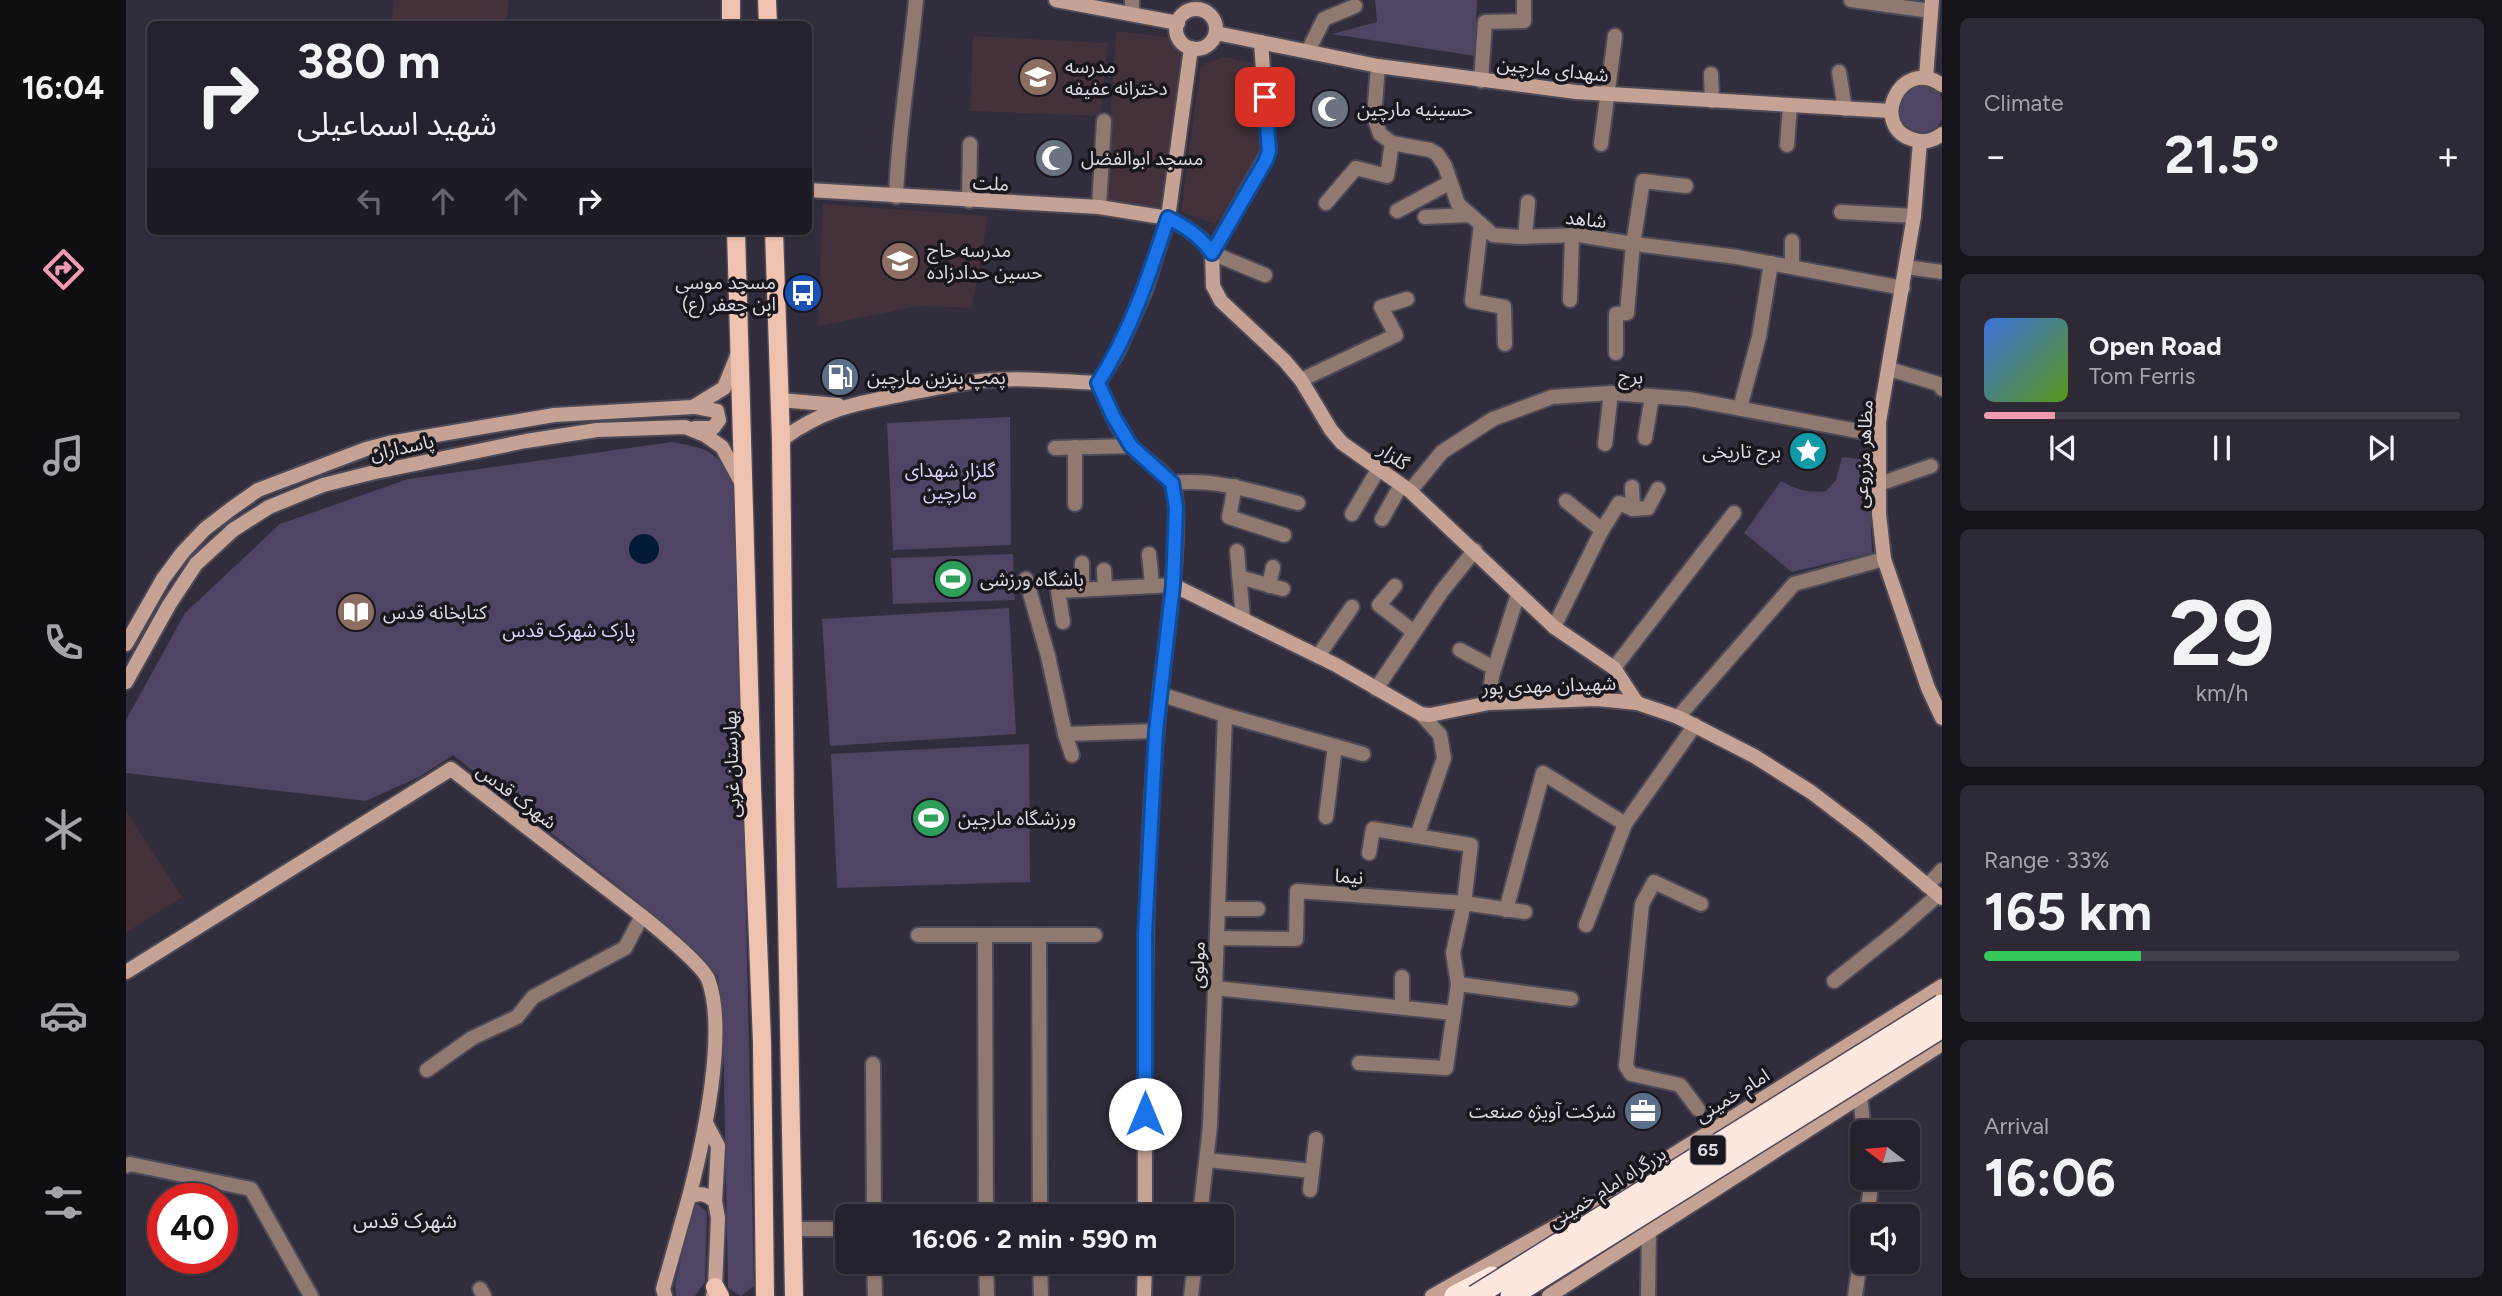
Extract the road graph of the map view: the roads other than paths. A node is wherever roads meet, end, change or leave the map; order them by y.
1 (916, 0) edge
2 (1056, 0) edge
3 (1524, 0) edge
4 (1851, 0) edge
5 (730, 2) edge
6 (769, 2) edge
7 (1201, 5) edge
8 (1932, 5) edge
9 (1355, 6) dead end
10 (1132, 7) edge
11 (731, 21) edge
12 (768, 21) edge
13 (1178, 23) junction
14 (1216, 33) junction
15 (1615, 36) dead end
16 (1261, 42) junction
17 (1191, 48) junction
18 (1308, 51) junction
19 (1378, 66) junction
20 (1839, 72) dead end
21 (1711, 74) dead end
22 (1926, 78) junction
23 (1481, 80) junction
24 (1942, 85) edge
25 (1609, 94) junction
26 (1712, 101) junction
27 (1790, 106) junction
28 (1845, 109) junction
29 (1891, 111) junction
30 (1104, 121) dead end
31 (1942, 134) edge
32 (1920, 141) junction
33 (1392, 143) junction
34 (970, 144) dead end
35 (1601, 144) dead end
36 (1787, 145) dead end
37 (1449, 183) junction
38 (1686, 186) dead end
39 (812, 190) edge
40 (896, 197) junction
41 (969, 201) junction
42 (1528, 202) dead end
43 (1326, 203) dead end
44 (1099, 207) junction
45 (1397, 211) dead end
46 (1841, 212) dead end
47 (1914, 216) junction
48 (1425, 217) dead end
49 (1168, 218) junction
50 (1476, 219) junction
51 (736, 235) edge
52 (774, 235) edge
53 (1572, 235) junction
54 (1525, 237) junction
55 (1793, 241) dead end
56 (1633, 244) junction
57 (1212, 253) junction
58 (1770, 263) junction
59 (1792, 267) junction
60 (1906, 267) junction
61 (1942, 272) edge
62 (1265, 275) dead end
63 (1903, 288) junction
64 (1407, 299) dead end
65 (1570, 300) dead end
66 (1505, 344) dead end
67 (739, 350) junction
68 (1616, 353) dead end
69 (1889, 369) junction
70 (1301, 380) junction
71 (1098, 383) junction
72 (1942, 388) edge
73 (1611, 393) junction
74 (1652, 397) junction
75 (780, 400) junction
76 (850, 404) junction
77 (692, 407) junction
78 (1740, 408) junction
79 (690, 428) junction
80 (1879, 435) junction
81 (1645, 438) dead end
82 (409, 439) junction
83 (781, 440) junction
84 (1605, 444) dead end
85 (1131, 446) junction
86 (1075, 447) junction
87 (1055, 448) dead end
88 (366, 449) junction
89 (413, 465) junction
90 (1931, 466) dead end
91 (1378, 468) junction
92 (371, 473) junction
93 (1172, 483) junction
94 (1879, 484) junction
95 (1235, 486) junction
96 (1632, 487) dead end
97 (1406, 488) junction
98 (744, 489) junction
99 (1658, 489) dead end
100 (1566, 501) dead end
101 (1298, 503) dead end
102 (1075, 504) dead end
103 (1633, 509) junction
104 (1734, 513) dead end
105 (1352, 514) dead end
106 (1382, 519) dead end
107 (1602, 530) junction
108 (1284, 536) dead end
109 (1475, 550) junction
110 (1237, 551) dead end
111 (1149, 554) dead end
112 (1884, 559) junction
113 (1082, 563) dead end
114 (1273, 566) dead end
115 (1104, 570) dead end
116 (1239, 577) junction
117 (1026, 579) dead end
118 (1152, 584) junction
119 (1173, 585) junction
120 (1395, 586) dead end
121 (1105, 588) junction
122 (1082, 590) junction
123 (1518, 594) junction
124 (1352, 607) dead end
125 (1242, 618) junction
126 (1063, 622) dead end
127 (1555, 627) junction
128 (1414, 632) junction
129 (126, 644) edge
130 (1460, 650) dead end
131 (1318, 656) junction
132 (1494, 668) junction
133 (1614, 668) junction
134 (126, 682) edge
135 (1376, 689) junction
136 (1160, 694) junction
137 (1489, 703) junction
138 (1637, 703) junction
139 (1421, 714) junction
140 (1225, 715) junction
141 (1942, 716) edge
142 (1678, 717) junction
143 (1695, 725) junction
144 (1156, 731) junction
145 (1065, 734) junction
146 (1335, 746) junction
147 (1363, 754) dead end
148 (1072, 755) dead end
149 (752, 788) junction
150 (785, 788) junction
151 (1326, 817) dead end
152 (1625, 824) junction
153 (1417, 836) junction
154 (1369, 853) dead end
155 (1942, 870) edge
156 (1936, 893) edge
157 (1464, 903) junction
158 (1701, 904) dead end
159 (1218, 909) junction
160 (1258, 909) dead end
161 (1506, 910) junction
162 (1525, 912) dead end
163 (642, 916) junction
164 (1586, 925) dead end
165 (1039, 934) junction
166 (918, 935) dead end
167 (985, 935) junction
168 (1095, 935) dead end
169 (1217, 938) junction
170 (126, 972) edge
171 (1402, 977) dead end
172 (1834, 981) dead end
173 (1458, 984) junction
174 (1942, 986) edge
175 (1215, 988) junction
176 (1571, 999) dead end
177 (1942, 1005) edge
178 (1402, 1007) junction
179 (1453, 1013) junction
180 (1942, 1027) edge
181 (1942, 1044) edge
182 (1359, 1063) dead end
183 (873, 1064) dead end
184 (427, 1070) dead end
185 (1777, 1090) junction
186 (1860, 1096) junction
187 (1698, 1109) dead end
188 (1863, 1120) edge
189 (707, 1125) junction
190 (1803, 1132) junction
191 (1316, 1139) dead end
192 (1207, 1160) junction
193 (126, 1166) edge
194 (1312, 1171) junction
195 (1310, 1191) dead end
196 (690, 1197) junction
197 (715, 1201) junction
198 (874, 1204) edge
199 (986, 1204) edge
200 (1040, 1204) edge
201 (1145, 1204) edge
202 (1202, 1204) edge
203 (793, 1229) junction
204 (835, 1229) edge
205 (1649, 1231) junction
206 (1583, 1240) junction
207 (874, 1274) edge
208 (986, 1274) edge
209 (1040, 1274) edge
210 (1145, 1274) edge
211 (1194, 1274) edge
212 (1858, 1274) edge
213 (716, 1293) edge
214 (764, 1295) edge
215 (311, 1296) edge
216 (665, 1296) edge
217 (794, 1296) edge
218 (875, 1296) edge
219 (986, 1296) edge
220 (1041, 1296) edge
221 (1144, 1296) edge
222 (1191, 1296) edge
223 (1432, 1296) edge
224 (1455, 1296) edge
225 (1475, 1296) edge
226 (1513, 1296) edge
227 (1549, 1296) edge
228 (1648, 1296) edge
229 (1855, 1296) edge

1 - 40 street
2 - 10 street
3 - 23 street
4 - 8 street
5 - 11 main road
6 - 12 main road
7 - 13 street
7 - 14 street
8 - 22 street
9 - 18 street
10 - 13 street
13 - 17 street
14 - 16 street, شهدای مارچین
14 - 17 street
15 - 25 street
16 - 18 street, شهدای مارچین
16 - 57 street
17 - 49 street
18 - 19 street, شهدای مارچین
19 - 23 street, شهدای مارچین
19 - 33 street
20 - 28 street
21 - 26 street
22 - 24 street
22 - 29 street
23 - 25 street, شهدای مارچین
25 - 26 street, شهدای مارچین
25 - 35 street
26 - 27 street, شهدای مارچین
27 - 28 street, شهدای مارچین
27 - 36 street
28 - 29 street, شهدای مارچین
29 - 32 street
30 - 44 street
31 - 32 street
32 - 47 street, مظاهر مزروعی
33 - 37 street
33 - 43 street
34 - 41 street
37 - 45 street
37 - 50 street
38 - 56 street
39 - 40 street, ملت
40 - 41 street, ملت
41 - 44 street, ملت
42 - 54 street
44 - 49 street, ملت
46 - 47 street
47 - 60 street, مظاهر مزروعی
48 - 50 street
49 - 57 street
49 - 71 street
50 - 54 street, شاهد
50 - 66 street
51 - 67 main road, بهارستان غربی
52 - 75 main road
53 - 54 street, شاهد
53 - 56 street, شاهد
53 - 65 street
55 - 59 street
56 - 58 street, شاهد
56 - 68 street
57 - 62 street
57 - 70 street, گلزار
58 - 59 street, شاهد
58 - 78 street
59 - 63 street, شاهد
60 - 61 street
60 - 63 street, مظاهر مزروعی
63 - 69 street, مظاهر مزروعی
64 - 70 street
67 - 77 street, پاسداران
67 - 98 main road, بهارستان غربی
69 - 72 street
69 - 80 street, مظاهر مزروعی
70 - 91 street, گلزار
71 - 76 street
71 - 85 street
73 - 74 street, برج
73 - 84 street
73 - 97 street, برج
74 - 78 street, برج
74 - 81 street
75 - 76 street
75 - 83 main road
76 - 83 street
77 - 79 street
77 - 82 street, پاسداران
78 - 80 street, برج
79 - 89 street, پاسداران
79 - 98 street
80 - 94 street, مظاهر مزروعی
82 - 88 street, پاسداران
82 - 89 street
83 - 150 main road
85 - 86 street
85 - 93 street
86 - 87 street
86 - 102 street
88 - 92 street
88 - 129 street, پاسداران
89 - 92 street, پاسداران
90 - 94 street
91 - 97 street, گلزار
91 - 105 street
92 - 134 street, پاسداران
93 - 95 street
93 - 119 street
94 - 112 street, مظاهر مزروعی
95 - 101 street
95 - 108 street
96 - 103 street
97 - 106 street, برج
97 - 109 street, گلزار
98 - 149 main road, بهارستان غربی
99 - 103 street
100 - 107 street
103 - 107 street
104 - 133 street
107 - 127 street
109 - 123 street, گلزار
109 - 128 street
110 - 116 street
111 - 118 street
112 - 141 street, مظاهر مزروعی
112 - 142 street
113 - 122 street
114 - 116 street
115 - 121 street
116 - 125 street
117 - 145 street
118 - 119 street
118 - 121 street
119 - 125 street
119 - 136 street
120 - 128 street
121 - 122 street
122 - 126 street
123 - 127 street, گلزار
123 - 132 street
124 - 131 street
125 - 131 street
127 - 133 street, گلزار
128 - 135 street
130 - 132 street
131 - 135 street
132 - 137 street
133 - 138 street, گلزار
135 - 139 street
136 - 140 street
136 - 144 street
137 - 138 street, شهیدان مهدی پور
137 - 139 street, شهیدان مهدی پور
138 - 142 street, شهیدان مهدی پور
139 - 153 street
140 - 146 street
140 - 159 street, مولوی
142 - 143 street, شهیدان مهدی پور
143 - 152 street
143 - 156 street, شهیدان مهدی پور
144 - 145 street
144 - 201 street
145 - 148 street
146 - 147 street
146 - 151 street
149 - 150 main road
149 - 214 main road, بهارستان غربی
150 - 203 main road
152 - 161 street
152 - 164 street
153 - 154 street
153 - 157 street
155 - 156 street
156 - 172 street
157 - 161 street, نیما
157 - 169 street, نیما
157 - 173 street
158 - 187 street
159 - 160 street
159 - 169 street, مولوی
161 - 162 street, نیما
163 - 170 street, شهرک قدس
163 - 184 street
163 - 189 street, شهرک قدس
165 - 167 street
165 - 168 street
165 - 200 street
166 - 167 street
167 - 199 street
169 - 175 street, مولوی
171 - 178 street
173 - 176 street
173 - 179 street
174 - 185 street, امام خمینی
175 - 178 street
175 - 192 street, مولوی
177 - 206 highway, بزرگراه امام خمینی / 65, bridge
178 - 179 street
179 - 182 street
180 - 206 highway, بزرگراه امام خمینی / 65, bridge
181 - 186 street
183 - 198 street
185 - 190 street
185 - 223 street, امام خمینی
186 - 188 street
186 - 190 street
189 - 196 street
189 - 197 street
190 - 205 street
191 - 194 street
192 - 194 street
192 - 202 street, مولوی
193 - 215 street
194 - 195 street
196 - 197 street
196 - 216 street
197 - 213 street
203 - 204 street
203 - 217 main road
205 - 227 street
205 - 228 street
206 - 224 highway
206 - 225 highway, بزرگراه امام خمینی / 65, bridge
206 - 226 highway, بزرگراه امام خمینی / 65, bridge
207 - 218 street
208 - 219 street
209 - 220 street
210 - 221 street
211 - 222 street
212 - 229 street

